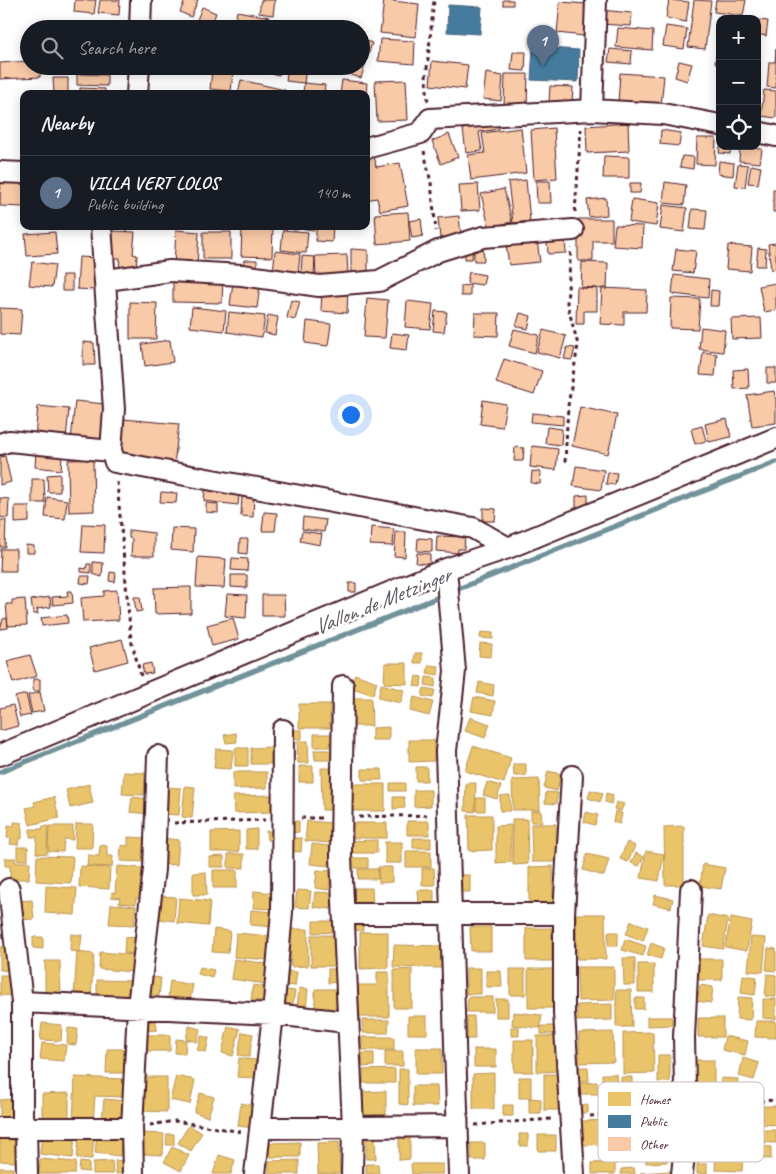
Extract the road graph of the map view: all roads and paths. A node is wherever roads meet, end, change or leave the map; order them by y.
1 (141, 0) edge
2 (434, 0) edge
3 (596, 0) edge
4 (140, 20) edge
5 (138, 75) edge
6 (137, 90) edge
7 (587, 110) junction
8 (716, 124) edge
9 (425, 126) junction
10 (761, 133) edge
11 (776, 136) edge
12 (370, 147) edge
13 (0, 172) edge
14 (20, 173) edge
15 (102, 230) edge
16 (573, 230) junction
17 (438, 251) junction
18 (107, 280) junction
19 (776, 438) edge
20 (0, 444) edge
21 (113, 457) junction
22 (565, 462) dead end
23 (508, 548) junction
24 (446, 569) junction
25 (343, 686) dead end
26 (146, 694) junction
27 (283, 730) dead end
28 (0, 755) edge
29 (158, 756) dead end
30 (572, 776) dead end
31 (9, 889) dead end
32 (691, 890) dead end
33 (345, 914) junction
34 (451, 914) junction
35 (564, 914) junction
36 (22, 1002) junction
37 (138, 1007) junction
38 (273, 1014) junction
39 (347, 1022) junction
40 (685, 1082) edge
41 (598, 1115) edge
42 (571, 1117) junction
43 (352, 1126) junction
44 (457, 1126) junction
45 (0, 1128) edge
46 (26, 1128) junction
47 (132, 1128) junction
48 (261, 1132) junction
49 (27, 1174) edge
50 (133, 1174) edge
51 (255, 1174) edge
52 (352, 1174) edge
53 (459, 1174) edge
54 (574, 1174) edge

1 - 4 street
2 - 9 path
3 - 7 street
5 - 6 street
7 - 8 street
7 - 9 street
7 - 16 path
9 - 12 street
9 - 17 path
10 - 11 street
13 - 14 street
15 - 18 street
16 - 17 street
16 - 22 path
17 - 18 street
18 - 21 street
19 - 23 street
20 - 21 street
21 - 23 street
21 - 26 path
23 - 24 street
24 - 26 street
24 - 34 street
25 - 33 street
26 - 28 street
27 - 38 street
29 - 37 street
30 - 35 street
31 - 36 street
32 - 40 street
33 - 34 street
33 - 39 street
34 - 35 street
34 - 44 street
35 - 42 street
36 - 37 street
36 - 46 street
37 - 38 street
37 - 47 street
38 - 39 street
38 - 48 street
39 - 43 street
41 - 42 path
42 - 44 path
42 - 54 street
43 - 44 street
43 - 48 street
43 - 52 street
44 - 53 street
45 - 46 street
46 - 47 street
46 - 49 street
47 - 48 path
47 - 50 street
48 - 51 street

